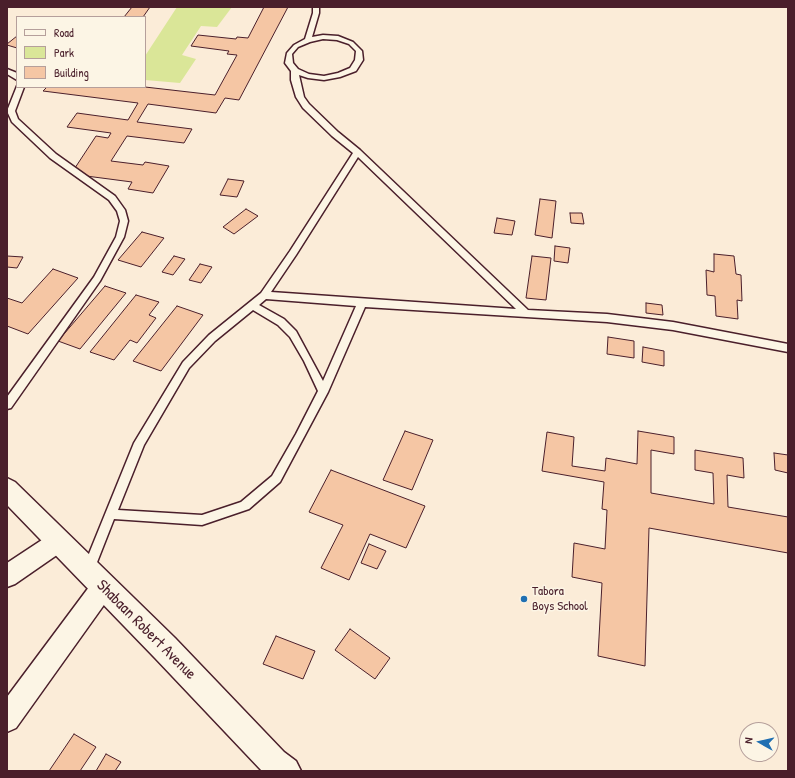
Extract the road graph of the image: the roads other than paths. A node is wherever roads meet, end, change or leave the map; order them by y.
1 (316, 7) edge
2 (308, 40) junction
3 (7, 70) edge
4 (295, 71) junction
5 (16, 75) edge
6 (20, 88) edge
7 (357, 152) junction
8 (264, 295) junction
9 (362, 303) junction
10 (252, 305) junction
11 (526, 313) junction
12 (788, 348) edge
13 (322, 392) junction
14 (7, 405) edge
15 (7, 489) edge
16 (110, 514) junction
17 (59, 541) junction
18 (7, 576) edge
19 (95, 580) junction
20 (7, 719) edge
21 (276, 768) edge

1 - 2 lane
2 - 4 lane
2 - 4 lane
3 - 5 lane
4 - 7 lane
6 - 14 lane
7 - 8 lane
7 - 11 lane
8 - 9 lane
8 - 10 lane
9 - 11 lane
9 - 13 lane
10 - 13 lane
10 - 16 lane
11 - 12 lane
13 - 16 lane
15 - 17 street, Shabaan Robert Avenue
16 - 19 lane
17 - 18 street
17 - 19 street, Shabaan Robert Avenue
19 - 20 street
19 - 21 street, Shabaan Robert Avenue

